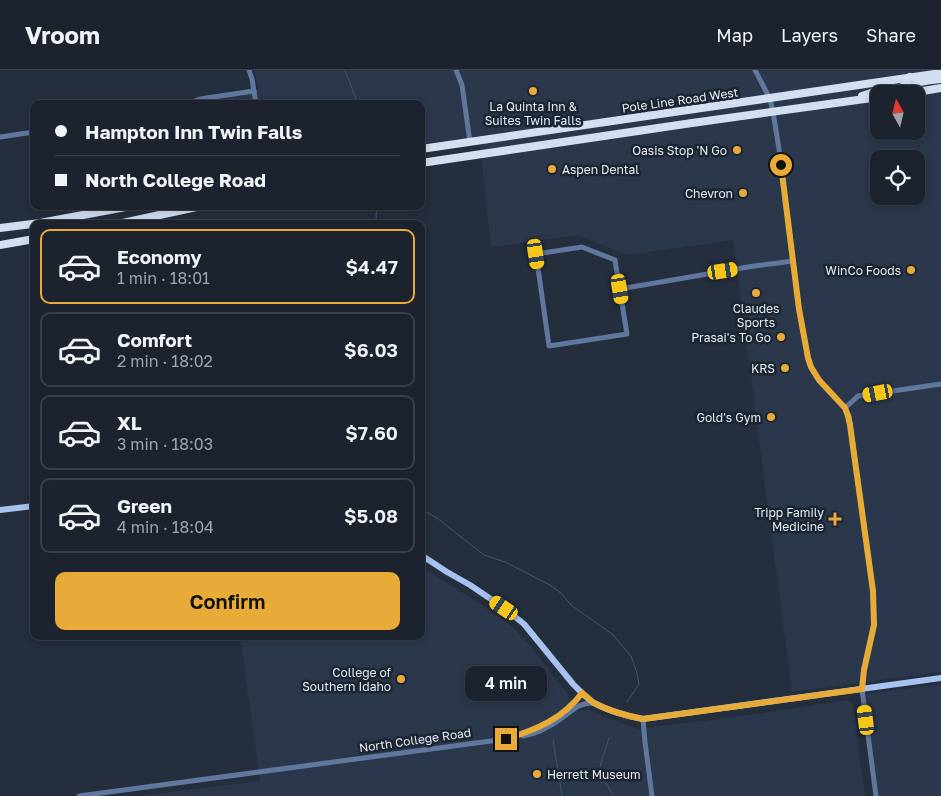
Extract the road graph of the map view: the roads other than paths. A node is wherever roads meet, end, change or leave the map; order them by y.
1 (249, 70) edge
2 (456, 70) edge
3 (755, 70) edge
4 (941, 73) edge
5 (910, 78) junction
6 (941, 79) edge
7 (914, 85) edge
8 (941, 88) edge
9 (254, 91) junction
10 (925, 91) edge
11 (770, 99) junction
12 (870, 99) edge
13 (196, 100) edge
14 (255, 100) edge
15 (836, 104) junction
16 (773, 112) junction
17 (30, 133) edge
18 (0, 137) edge
19 (470, 142) junction
20 (425, 148) edge
21 (425, 162) edge
22 (108, 210) edge
23 (183, 210) edge
24 (51, 220) edge
25 (136, 220) edge
26 (30, 224) edge
27 (0, 228) edge
28 (30, 240) edge
29 (0, 245) edge
30 (793, 261) junction
31 (620, 289) junction
32 (941, 384) edge
33 (845, 408) junction
34 (30, 506) edge
35 (0, 510) edge
36 (425, 558) edge
37 (941, 678) edge
38 (862, 689) junction
39 (582, 693) junction
40 (594, 703) junction
41 (643, 719) junction
42 (506, 739) junction
43 (80, 796) edge
44 (652, 796) edge
45 (876, 796) edge

1 - 9 street
2 - 19 street
3 - 11 street
4 - 5 highway, Pole Line Road West
5 - 11 highway, Pole Line Road West
5 - 15 highway
6 - 7 highway
8 - 10 highway
9 - 13 street
9 - 14 street
11 - 16 street
11 - 19 highway, Pole Line Road West
12 - 15 highway, Pole Line Road West
15 - 16 highway, Pole Line Road West
16 - 21 highway, Pole Line Road West
16 - 30 street
17 - 18 street
19 - 20 highway, Pole Line Road West
22 - 24 highway
23 - 25 highway
26 - 27 highway
28 - 29 highway
30 - 31 street
30 - 33 street
31 - 31 street
32 - 33 street
33 - 38 street
34 - 35 main road
36 - 39 main road
37 - 38 main road
38 - 41 main road
38 - 45 street
39 - 40 main road
39 - 42 street, North College Road
40 - 41 main road
40 - 42 street
41 - 44 street
42 - 43 street, North College Road

